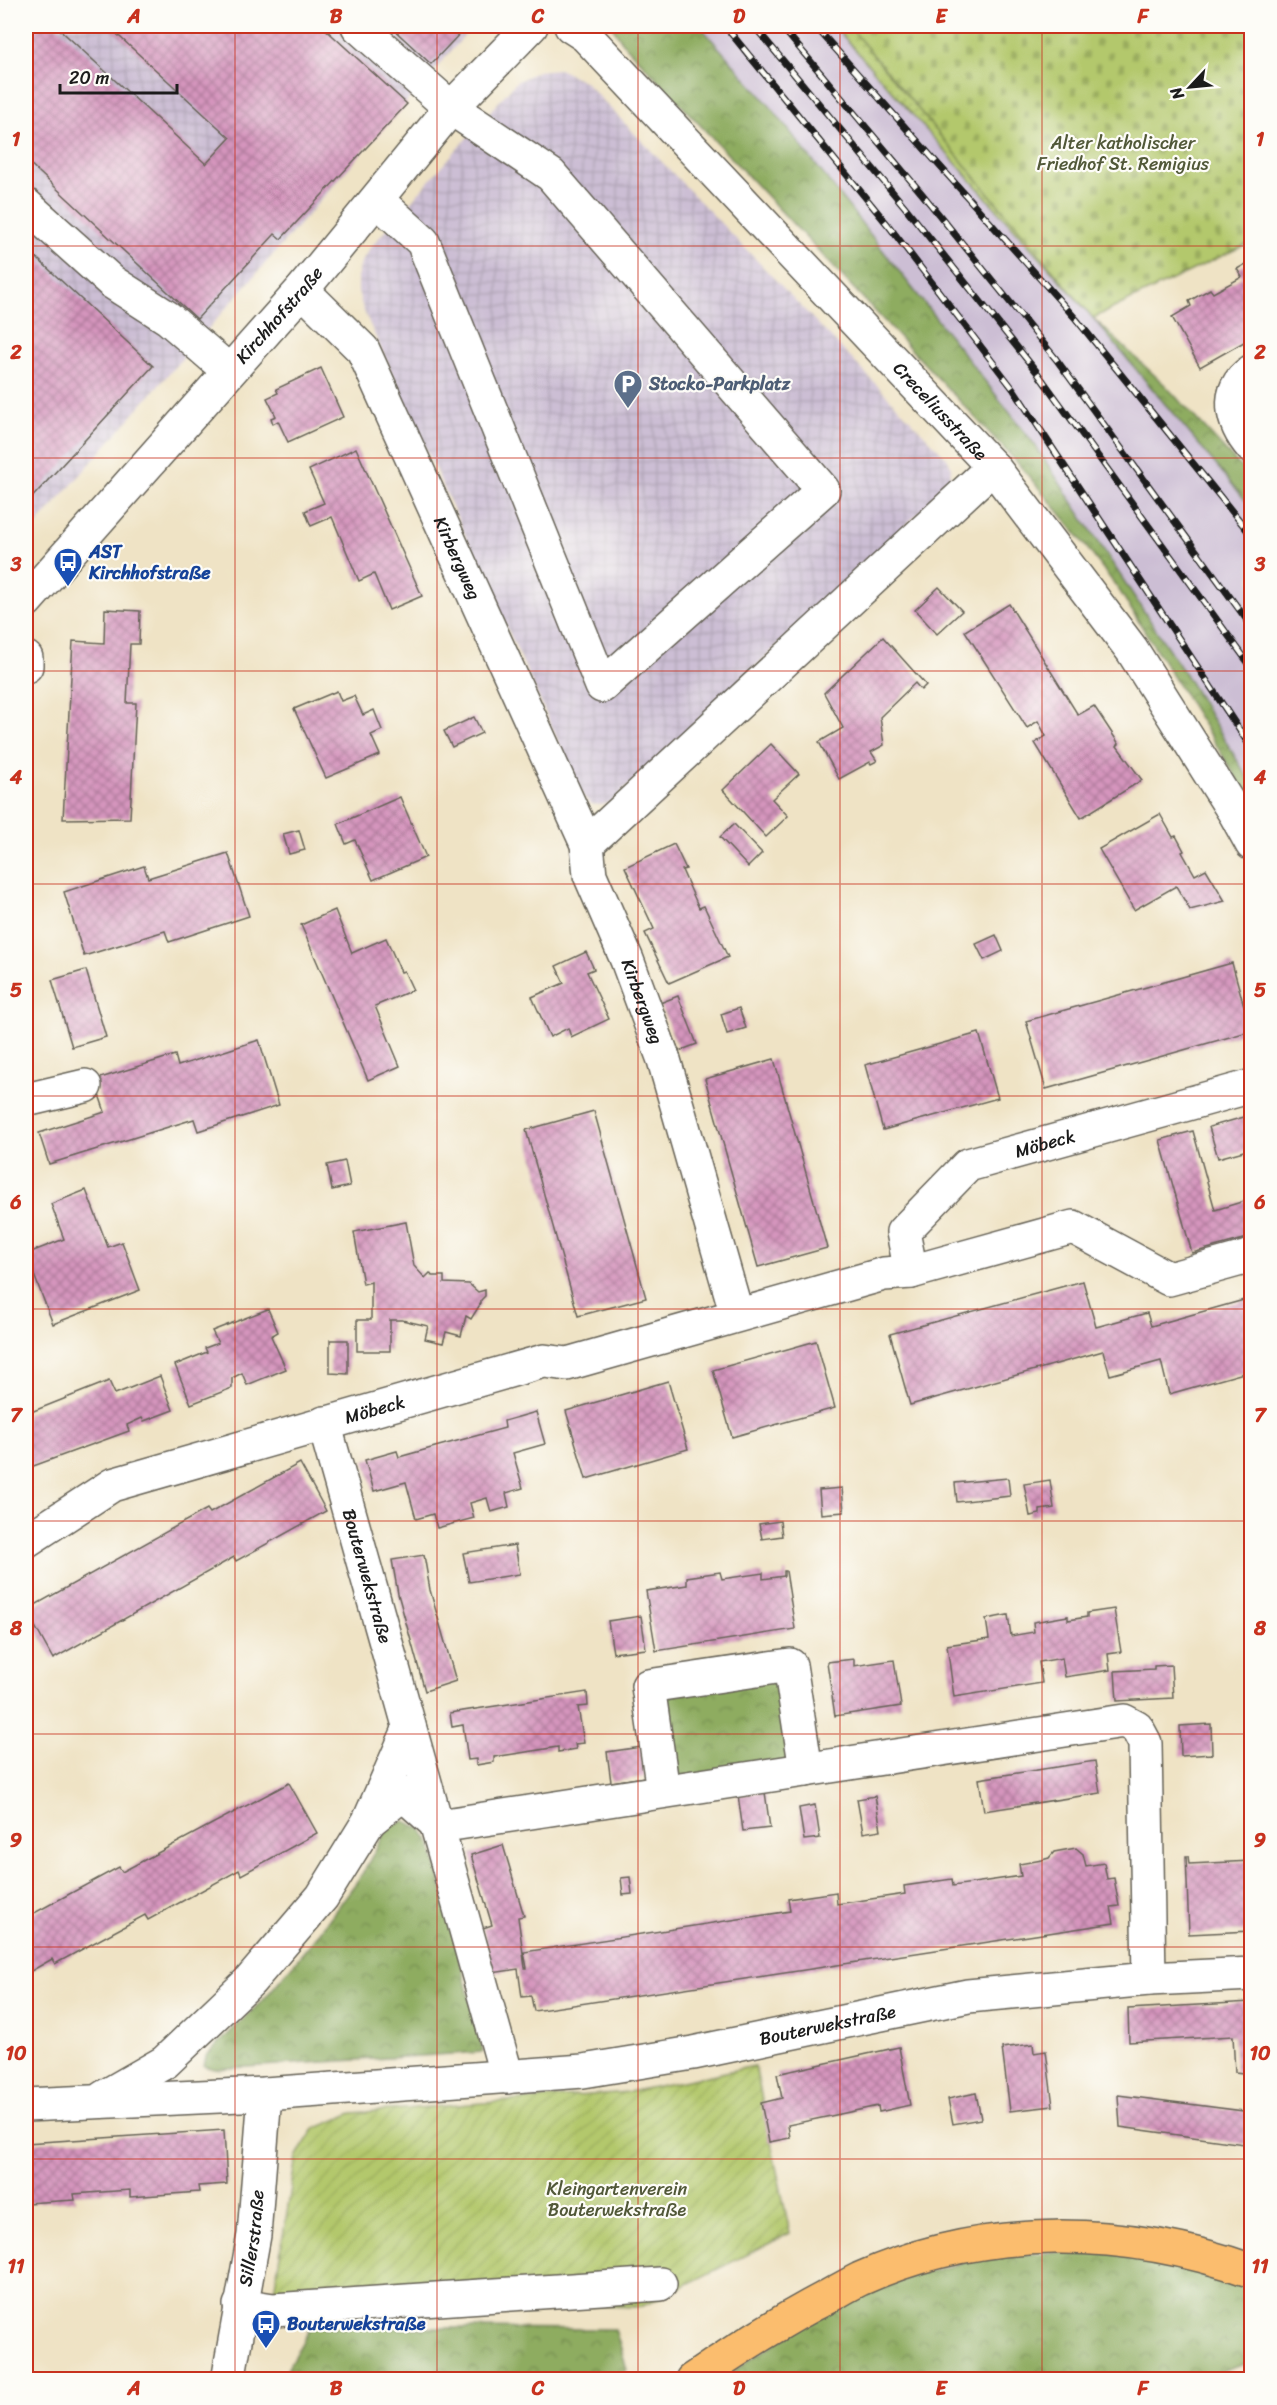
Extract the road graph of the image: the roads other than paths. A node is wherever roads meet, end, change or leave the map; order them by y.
1 (358, 26) edge
2 (531, 26) edge
3 (571, 26) edge
4 (451, 108) junction
5 (377, 200) junction
6 (26, 205) edge
7 (302, 290) junction
8 (229, 371) junction
9 (1251, 371) edge
10 (1251, 447) edge
11 (993, 467) junction
12 (26, 601) edge
13 (26, 658) edge
14 (26, 666) edge
15 (587, 844) junction
16 (1251, 844) edge
17 (85, 1086) dead end
18 (1251, 1086) edge
19 (26, 1100) edge
20 (1251, 1256) edge
21 (910, 1272) junction
22 (737, 1315) junction
23 (324, 1423) junction
24 (26, 1541) edge
25 (409, 1730) junction
26 (806, 1770) junction
27 (663, 1791) junction
28 (369, 1821) junction
29 (439, 1826) junction
30 (1251, 1974) edge
31 (1149, 1979) junction
32 (507, 2077) junction
33 (265, 2094) junction
34 (97, 2101) junction
35 (26, 2105) edge
36 (1251, 2271) edge
37 (660, 2284) dead end
38 (240, 2305) junction
39 (228, 2379) edge
40 (692, 2379) edge

1 - 4 street
2 - 4 street, Kirchhofstraße
3 - 11 street, Creceliusstraße
4 - 5 street, Kirchhofstraße
4 - 5 street
5 - 7 street, Kirchhofstraße
6 - 8 street
7 - 8 street, Kirchhofstraße
7 - 15 street, Kirbergweg
8 - 12 street, Kirchhofstraße
9 - 10 street
11 - 15 street
11 - 16 street, Creceliusstraße
13 - 14 street
15 - 22 street, Kirbergweg
17 - 19 street
18 - 21 street, Möbeck
20 - 21 street, Möbeck
21 - 22 street, Möbeck
22 - 23 street, Möbeck
23 - 24 street, Möbeck
23 - 25 street, Bouterwekstraße
25 - 28 street, Bouterwekstraße
25 - 29 street, Bouterwekstraße
26 - 27 street
26 - 27 street
26 - 31 street
27 - 29 street
28 - 29 street, Bouterwekstraße
28 - 34 street, Bouterwekstraße
29 - 32 street, Bouterwekstraße
30 - 31 street, Bouterwekstraße
31 - 32 street, Bouterwekstraße
32 - 33 street, Bouterwekstraße
33 - 34 street, Bouterwekstraße
33 - 38 street, Sillerstraße
34 - 35 street, Bouterwekstraße
36 - 40 highway
37 - 38 street
38 - 39 street, Sillerstraße

